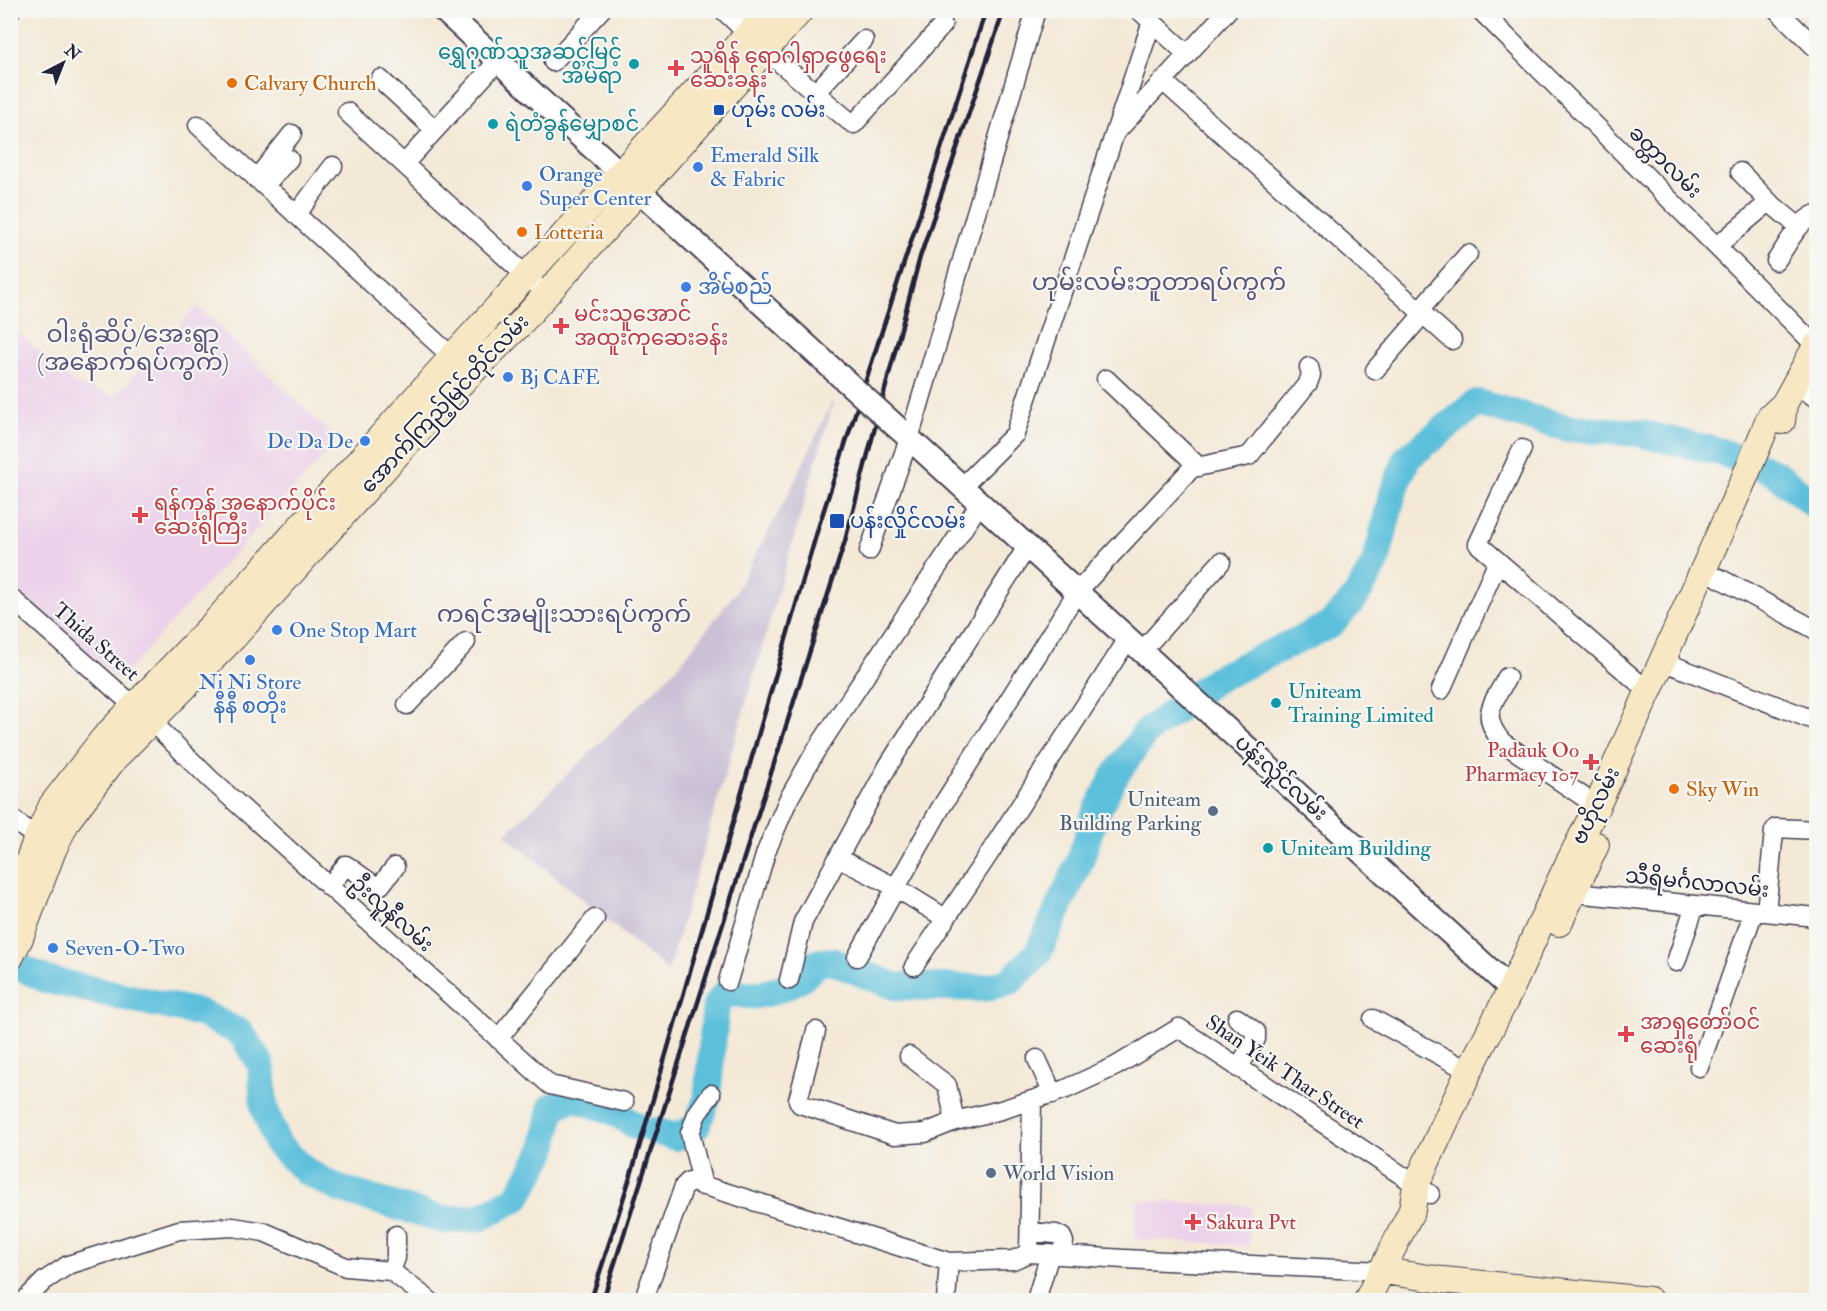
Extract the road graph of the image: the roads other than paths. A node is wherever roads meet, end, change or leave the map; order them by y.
1 (443, 10) edge
2 (601, 10) edge
3 (723, 10) edge
4 (770, 10) edge
5 (801, 10) edge
6 (1036, 10) edge
7 (1228, 10) edge
8 (1480, 10) edge
9 (1777, 10) edge
10 (1146, 16) edge
11 (943, 25) dead end
12 (864, 40) dead end
13 (757, 43) junction
14 (1816, 48) edge
15 (1187, 54) junction
16 (498, 61) junction
17 (554, 62) dead end
18 (380, 79) dead end
19 (1164, 82) junction
20 (816, 92) junction
21 (347, 112) dead end
22 (198, 126) dead end
23 (435, 130) junction
24 (1116, 133) junction
25 (292, 134) dead end
26 (289, 159) dead end
27 (404, 164) junction
28 (333, 166) dead end
29 (1740, 172) dead end
30 (620, 174) junction
31 (260, 182) junction
32 (639, 192) junction
33 (1769, 202) junction
34 (1816, 214) edge
35 (296, 215) junction
36 (1799, 227) junction
37 (1717, 246) junction
38 (1468, 254) dead end
39 (1776, 261) dead end
40 (526, 276) junction
41 (546, 294) junction
42 (1421, 313) junction
43 (1452, 340) dead end
44 (1816, 346) edge
45 (461, 365) junction
46 (1309, 367) dead end
47 (1375, 370) dead end
48 (1106, 379) dead end
49 (1789, 394) junction
50 (1816, 398) edge
51 (904, 434) junction
52 (1522, 449) dead end
53 (1199, 467) junction
54 (1751, 481) junction
55 (962, 487) junction
56 (980, 503) junction
57 (1027, 547) junction
58 (869, 551) dead end
59 (1498, 561) junction
60 (1221, 562) dead end
61 (1719, 578) junction
62 (1077, 592) junction
63 (10, 597) edge
64 (1816, 630) edge
65 (466, 642) dead end
66 (1135, 645) junction
67 (1670, 664) junction
68 (1507, 677) dead end
69 (1441, 690) dead end
70 (1649, 692) junction
71 (408, 705) dead end
72 (142, 713) junction
73 (1814, 714) edge
74 (1597, 806) junction
75 (10, 817) edge
76 (1816, 830) edge
77 (45, 844) junction
78 (838, 858) junction
79 (395, 867) dead end
80 (329, 887) junction
81 (895, 887) junction
82 (1574, 893) junction
83 (1695, 905) junction
84 (10, 909) edge
85 (1760, 912) junction
86 (1816, 917) edge
87 (945, 918) junction
88 (595, 919) dead end
89 (12, 954) edge
90 (857, 957) dead end
91 (1676, 963) dead end
92 (914, 966) dead end
93 (728, 981) dead end
94 (789, 981) dead end
95 (1511, 989) junction
96 (1237, 1018) dead end
97 (1372, 1019) dead end
98 (816, 1031) dead end
99 (498, 1039) junction
100 (909, 1056) dead end
101 (1037, 1059) dead end
102 (1699, 1067) dead end
103 (1238, 1068) junction
104 (1469, 1071) junction
105 (711, 1094) dead end
106 (1053, 1094) junction
107 (1032, 1100) junction
108 (624, 1102) dead end
109 (955, 1121) junction
110 (703, 1186) junction
111 (1419, 1196) junction
112 (1030, 1232) junction
113 (396, 1235) dead end
114 (1029, 1253) junction
115 (1056, 1255) junction
116 (949, 1262) junction
117 (391, 1271) junction
118 (1383, 1271) junction
119 (645, 1296) dead end
120 (25, 1300) edge
121 (429, 1300) edge
122 (946, 1300) edge
123 (1036, 1300) edge
124 (1367, 1300) edge
125 (1649, 1300) edge

1 - 16 street, ပန်းလှိုင်လမ်း
2 - 17 street
3 - 13 street
4 - 13 main road, အောက်ကြည့်မြင်တိုင်လမ်း
5 - 13 main road, အောက်ကြည့်မြင်တိုင်လမ်း
6 - 51 street
7 - 15 street
8 - 37 street, ခတ္တာလမ်း
9 - 14 street
10 - 15 street
10 - 24 street
11 - 20 street
12 - 20 street
13 - 20 street
13 - 30 main road, အောက်ကြည့်မြင်တိုင်လမ်း
13 - 32 main road, အောက်ကြည့်မြင်တိုင်လမ်း
15 - 19 street
16 - 23 street
16 - 30 street, ပန်းလှိုင်လမ်း
18 - 23 street
19 - 24 street
19 - 42 street
21 - 27 street
22 - 31 street
23 - 27 street
24 - 55 street
25 - 31 street
26 - 31 street
27 - 40 street
28 - 35 street
29 - 33 street
30 - 32 street, ပန်းလှိုင်လမ်း
30 - 40 main road, အောက်ကြည့်မြင်တိုင်လမ်း
31 - 35 street
32 - 41 main road, အောက်ကြည့်မြင်တိုင်လမ်း
32 - 51 street, ပန်းလှိုင်လမ်း, bridge
33 - 36 street
33 - 37 street
34 - 36 street
35 - 45 street
36 - 39 street
37 - 44 street, ခတ္တာလမ်း
38 - 42 street
40 - 41 street
40 - 45 main road, အောက်ကြည့်မြင်တိုင်လမ်း
41 - 45 main road, အောက်ကြည့်မြင်တိုင်လမ်း
42 - 43 street
42 - 47 street
44 - 49 main road, ဗဟိုလမ်း
45 - 72 main road, အောက်ကြည့်မြင်တိုင်လမ်း
46 - 53 street
48 - 53 street
49 - 50 street
49 - 54 main road, ဗဟိုလမ်း
51 - 55 street, ပန်းလှိုင်လမ်း
51 - 58 street
52 - 59 street
53 - 62 street
54 - 61 main road, ဗဟိုလမ်း
54 - 67 main road, ဗဟိုလမ်း
55 - 56 street, ပန်းလှိုင်လမ်း
56 - 57 street, ပန်းလှိုင်လမ်း
56 - 93 street
57 - 62 street, ပန်းလှိုင်လမ်း
57 - 78 street
59 - 69 street
59 - 70 street
60 - 66 street
61 - 64 street
61 - 67 main road, ဗဟိုလမ်း
62 - 66 street, ပန်းလှိုင်လမ်း
62 - 81 street
63 - 72 street, Thida Street
65 - 71 street
66 - 87 street
66 - 95 street, ပန်းလှိုင်လမ်း
67 - 70 main road, ဗဟိုလမ်း
67 - 73 street
67 - 82 main road, ဗဟိုလမ်း
68 - 74 street
70 - 74 main road, ဗဟိုလမ်း
72 - 77 main road, အောက်ကြည့်မြင်တိုင်လမ်း
72 - 80 street, ဦးလူနီလမ်း
74 - 95 main road, ဗဟိုလမ်း
75 - 77 street
76 - 85 street
77 - 84 main road, အောက်ကြည့်မြင်တိုင်လမ်း
77 - 89 main road, အောက်ကြည့်မြင်တိုင်လမ်း
78 - 81 street
78 - 94 street
79 - 80 street
80 - 99 street, ဦးလူနီလမ်း
81 - 87 street
81 - 90 street
82 - 83 street, သီရိမင်္ဂလာလမ်း
82 - 111 main road, ဗဟိုလမ်း
83 - 85 street, သီရိမင်္ဂလာလမ်း
83 - 91 street
85 - 86 street, သီရိမင်္ဂလာလမ်း
85 - 102 street
87 - 92 street
88 - 99 street
95 - 104 main road, ဗဟိုလမ်း
96 - 103 street
97 - 104 street
98 - 109 street, Shan Yeik Thar Street
99 - 108 street, ဦးလူနီလမ်း
100 - 109 street
101 - 106 street
103 - 106 street, Shan Yeik Thar Street
103 - 111 street, Shan Yeik Thar Street
104 - 111 main road, ဗဟိုလမ်း
105 - 110 street
106 - 107 street, Shan Yeik Thar Street
107 - 109 street, Shan Yeik Thar Street
107 - 112 street
110 - 116 street
110 - 119 street
111 - 118 main road, ဗဟိုလမ်း
112 - 114 street
112 - 115 street
113 - 117 street
114 - 115 street
114 - 116 street
115 - 118 street
115 - 123 street
116 - 122 street
117 - 120 street
117 - 121 street
118 - 124 main road, ဗဟိုလမ်း
118 - 125 main road

